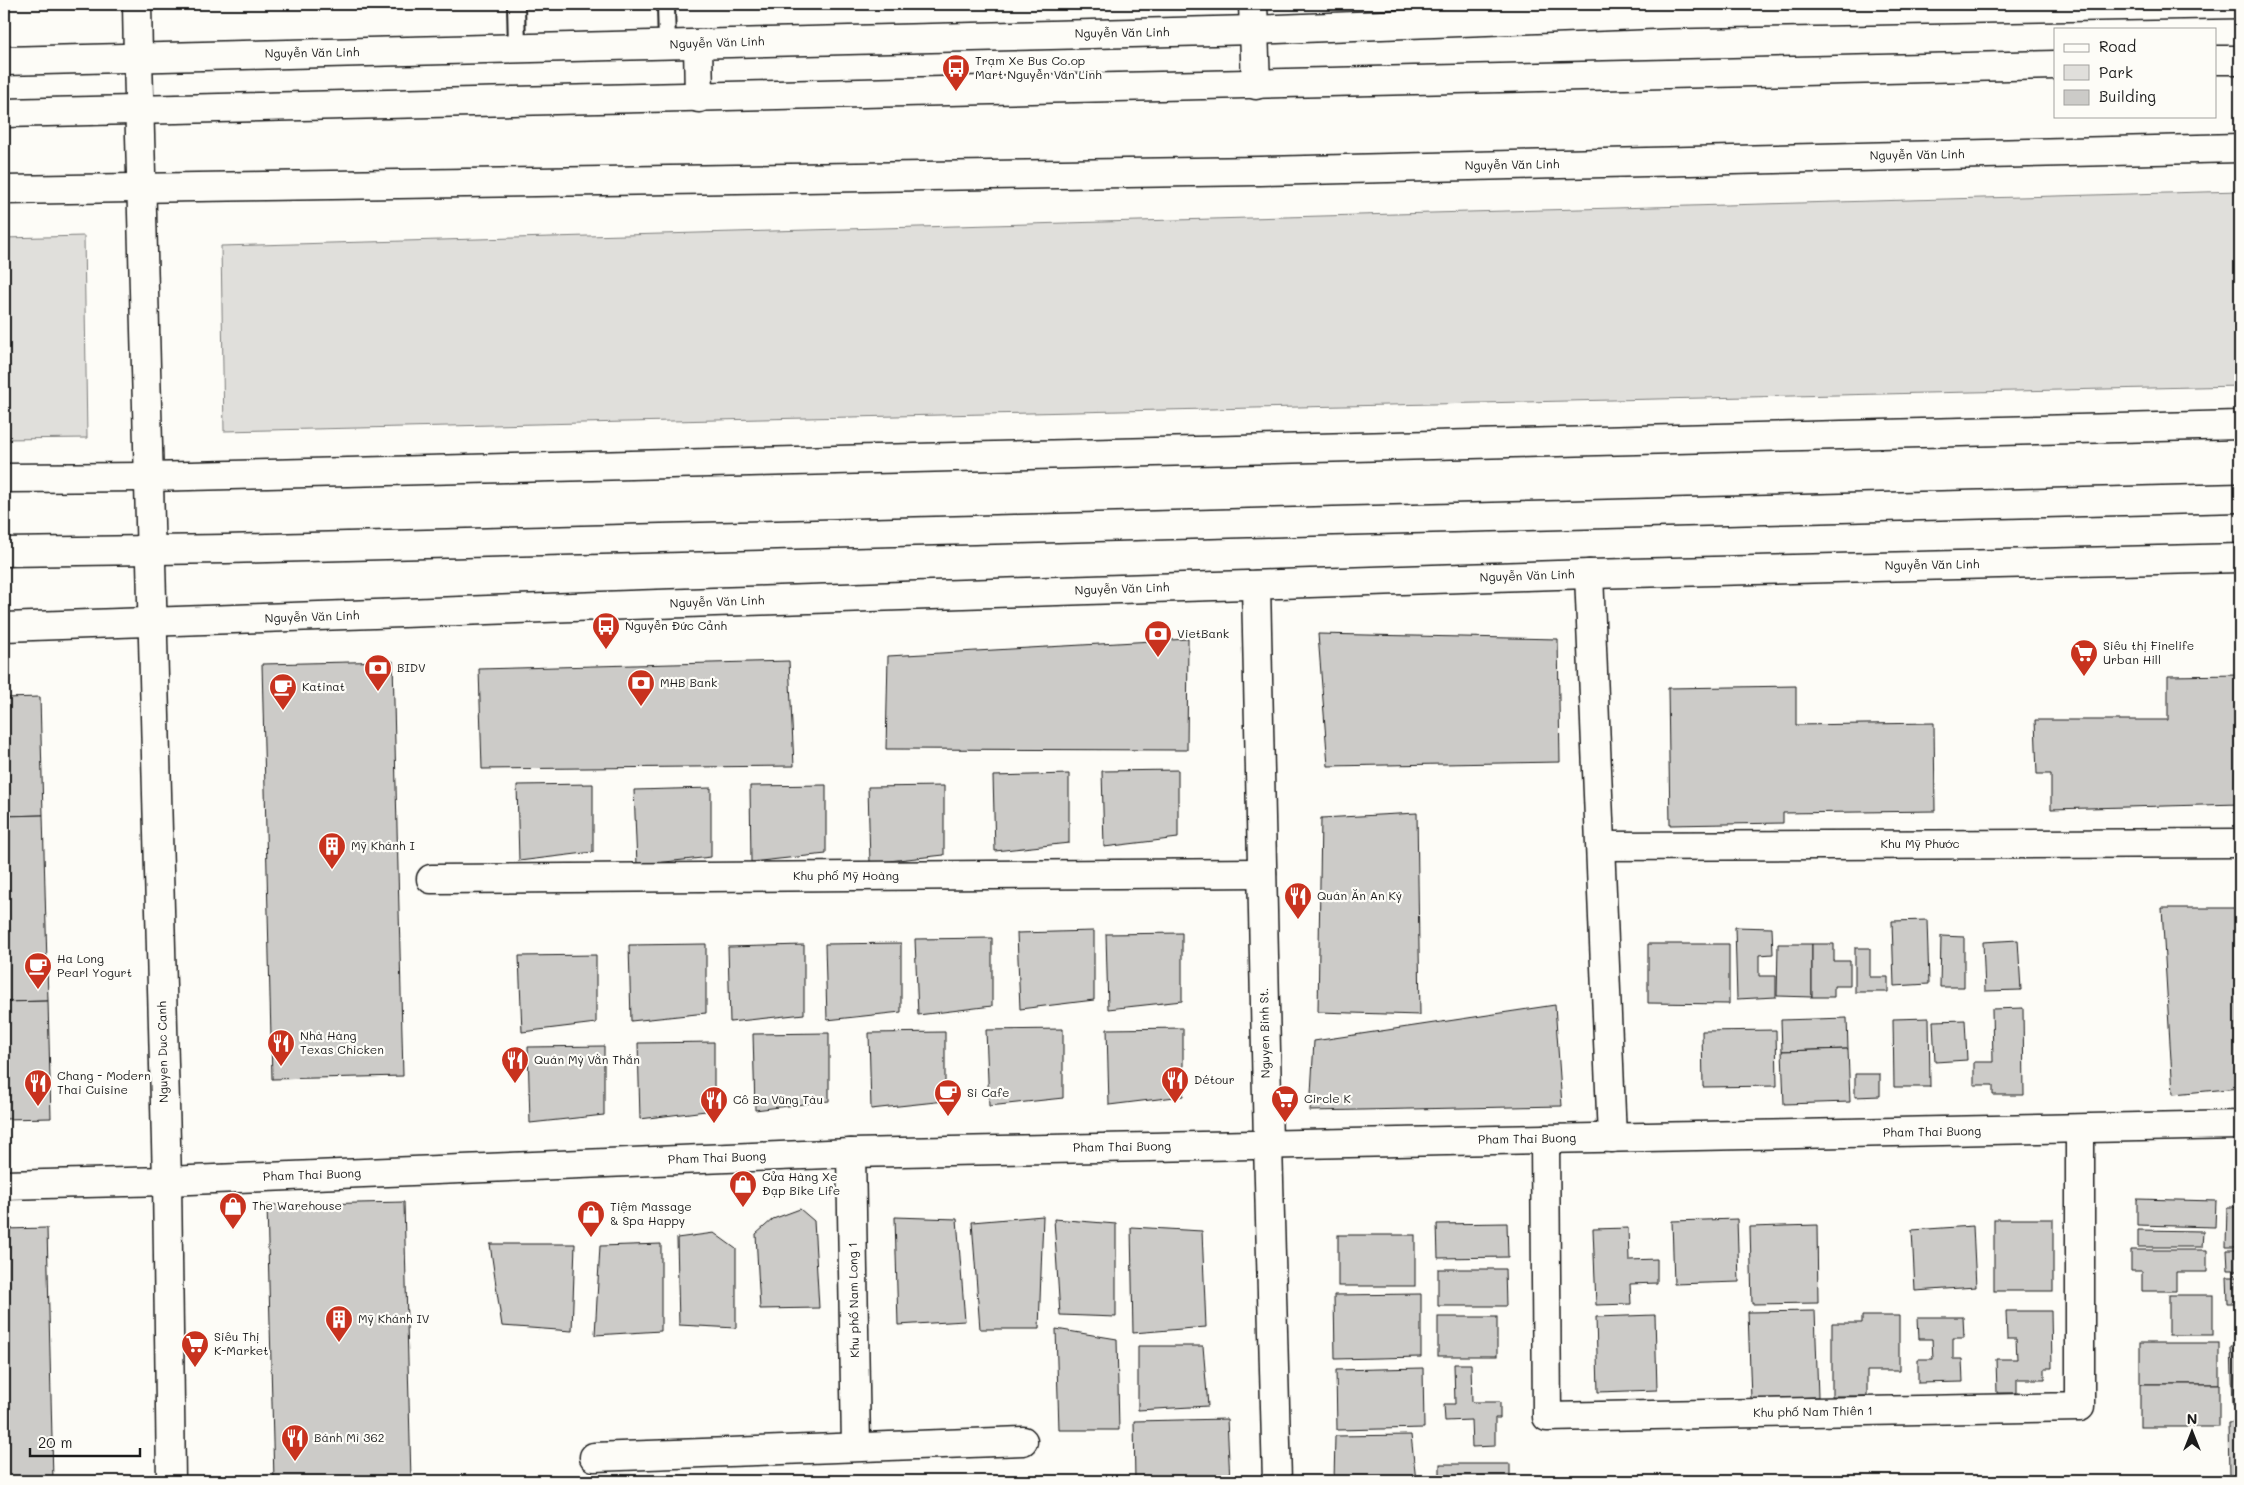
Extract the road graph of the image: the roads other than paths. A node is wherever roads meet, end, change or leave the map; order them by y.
1 (137, 4) edge
2 (516, 4) edge
3 (666, 4) edge
4 (2240, 4) edge
5 (1254, 17) edge
6 (698, 44) junction
7 (667, 45) junction
8 (517, 48) junction
9 (138, 58) junction
10 (2216, 60) edge
11 (2240, 60) edge
12 (4, 61) edge
13 (2054, 64) edge
14 (1256, 85) junction
15 (699, 98) junction
16 (140, 111) junction
17 (4, 113) edge
18 (2240, 148) edge
19 (142, 188) junction
20 (4, 190) edge
21 (2240, 425) edge
22 (148, 477) junction
23 (4, 478) edge
24 (2240, 498) edge
25 (151, 551) junction
26 (4, 552) edge
27 (2240, 558) edge
28 (1589, 574) junction
29 (1256, 584) junction
30 (153, 623) junction
31 (4, 627) edge
32 (2240, 843) edge
33 (1601, 846) junction
34 (1262, 873) junction
35 (431, 879) dead end
36 (2240, 1125) edge
37 (2080, 1129) junction
38 (1612, 1138) junction
39 (1545, 1139) junction
40 (1268, 1144) junction
41 (851, 1153) junction
42 (166, 1181) junction
43 (4, 1185) edge
44 (1023, 1441) dead end
45 (856, 1446) junction
46 (594, 1457) dead end
47 (170, 1481) edge
48 (1277, 1481) edge

1 - 9 main road, Nguyen Duc Canh
2 - 8 lane
3 - 7 lane
4 - 5 main road, Nguyễn Văn Linh
5 - 6 main road, Nguyễn Văn Linh
5 - 14 main road
6 - 7 main road, Nguyễn Văn Linh
6 - 15 main road
7 - 8 main road, Nguyễn Văn Linh
8 - 9 main road, Nguyễn Văn Linh
9 - 12 main road, Nguyễn Văn Linh
9 - 16 main road, Nguyen Duc Canh
10 - 11 main road
13 - 14 main road
14 - 15 main road
15 - 16 main road
16 - 17 main road
16 - 19 main road, Nguyen Duc Canh
18 - 19 main road, Nguyễn Văn Linh
19 - 20 main road, Nguyễn Văn Linh
19 - 22 main road, Nguyen Duc Canh
21 - 22 main road
22 - 23 main road
22 - 25 main road, Nguyen Duc Canh
24 - 25 main road
25 - 26 main road
25 - 30 main road, Nguyen Duc Canh
27 - 28 main road, Nguyễn Văn Linh
28 - 29 main road, Nguyễn Văn Linh
28 - 33 main road
29 - 30 main road, Nguyễn Văn Linh
29 - 34 main road, Nguyen Binh St.
30 - 31 main road, Nguyễn Văn Linh
30 - 42 main road, Nguyen Duc Canh
32 - 33 main road, Khu Mỹ Phước
33 - 38 main road
34 - 35 main road, Khu phố Mỹ Hoàng
34 - 40 main road, Nguyen Binh St.
36 - 37 main road, Pham Thai Buong
37 - 38 main road, Pham Thai Buong
37 - 39 main road, Khu phố Nam Thiên 1
38 - 39 main road, Pham Thai Buong
39 - 40 main road, Pham Thai Buong
40 - 41 main road, Pham Thai Buong
40 - 48 main road, Nguyen Binh St.
41 - 42 main road, Pham Thai Buong
41 - 45 main road, Khu phố Nam Long 1
42 - 43 main road, Pham Thai Buong
42 - 47 main road, Nguyen Duc Canh
44 - 45 main road
45 - 46 main road

